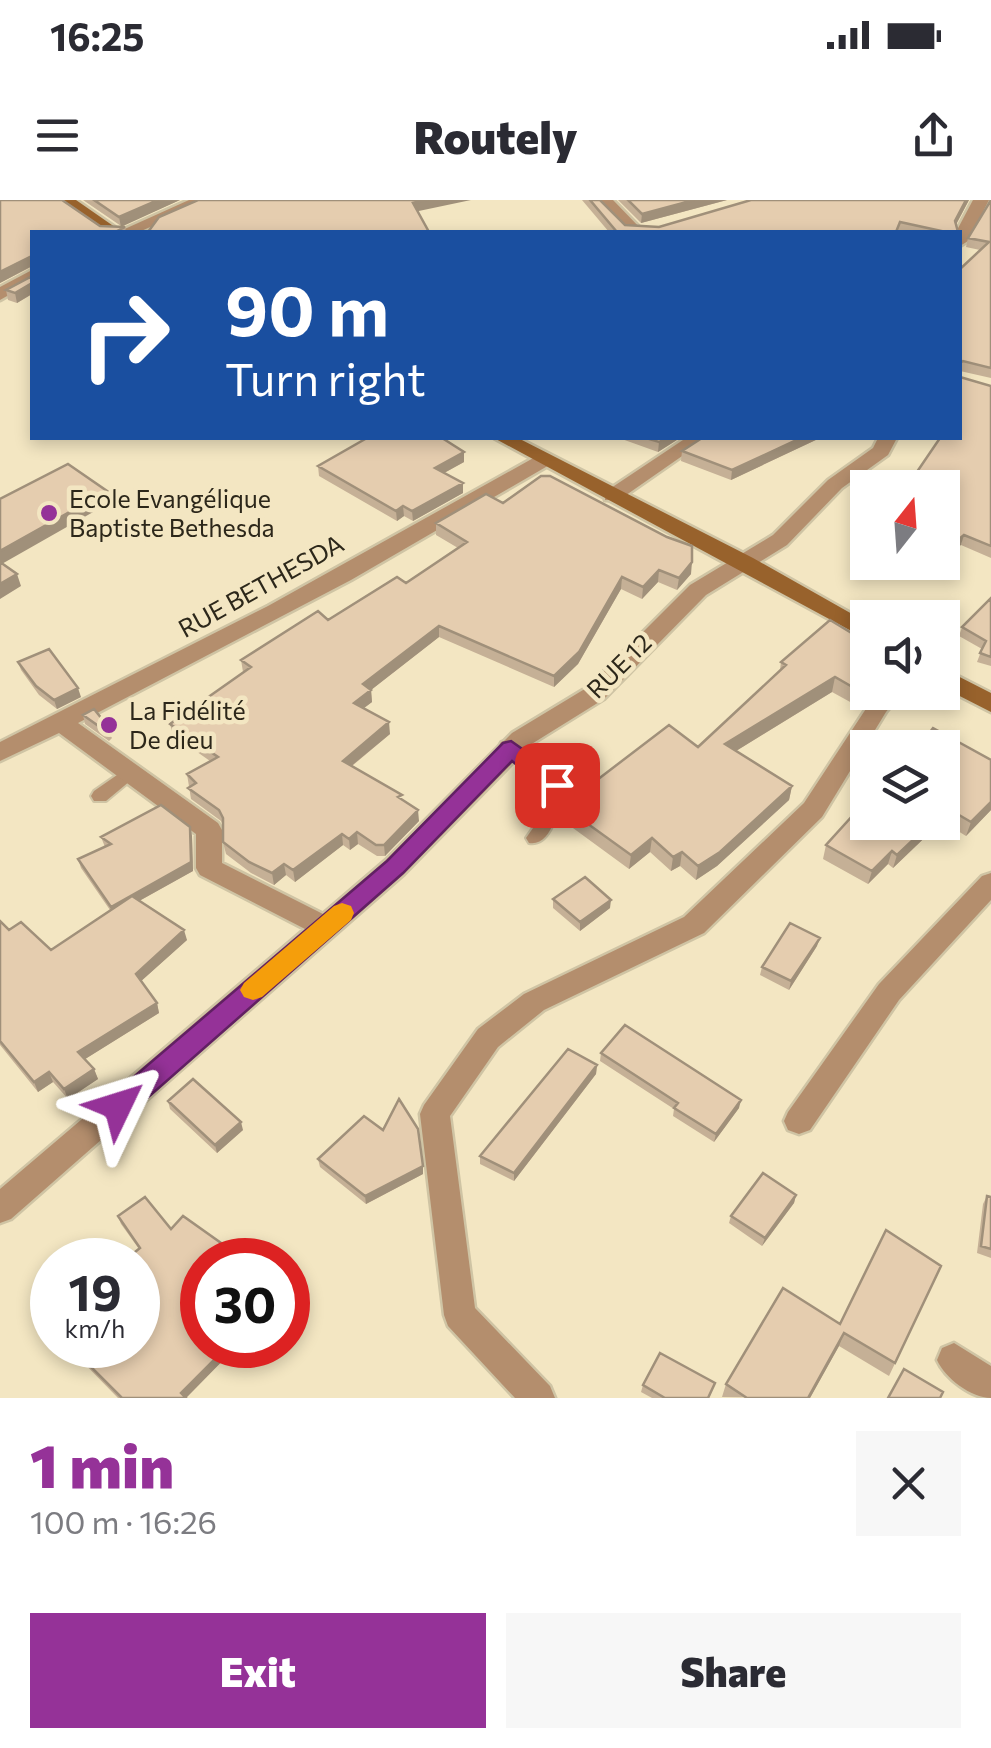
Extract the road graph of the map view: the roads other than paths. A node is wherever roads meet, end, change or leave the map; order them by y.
1 (65, 200) edge
2 (204, 200) edge
3 (604, 200) edge
4 (981, 200) edge
5 (970, 222) junction
6 (991, 228) edge
7 (111, 230) edge
8 (131, 230) edge
9 (644, 230) edge
10 (962, 237) edge
11 (30, 276) edge
12 (0, 294) edge
13 (508, 440) edge
14 (695, 440) edge
15 (886, 440) edge
16 (544, 460) junction
17 (612, 496) junction
18 (745, 563) junction
19 (850, 623) edge
20 (960, 686) edge
21 (991, 704) edge
22 (876, 710) edge
23 (60, 722) junction
24 (509, 747) junction
25 (0, 752) edge
26 (130, 772) junction
27 (100, 796) dead end
28 (535, 838) dead end
29 (991, 883) edge
30 (325, 928) junction
31 (799, 1121) dead end
32 (0, 1209) edge
33 (954, 1360) dead end
34 (991, 1386) edge
35 (538, 1398) edge

1 - 7 main road
2 - 8 street
3 - 9 street
4 - 5 street
5 - 6 street
5 - 10 street
11 - 12 street
13 - 16 main road
14 - 17 street
15 - 18 street, RUE 12
16 - 17 main road
16 - 23 street, RUE BETHESDA
17 - 18 main road
18 - 19 main road
18 - 24 street, RUE 12
20 - 21 main road
22 - 35 street
23 - 25 street, RUE BETHESDA
23 - 26 street
24 - 28 lane
24 - 30 street, RUE 12
26 - 27 lane
26 - 30 street
29 - 31 street
30 - 32 street, RUE 12
33 - 34 street

